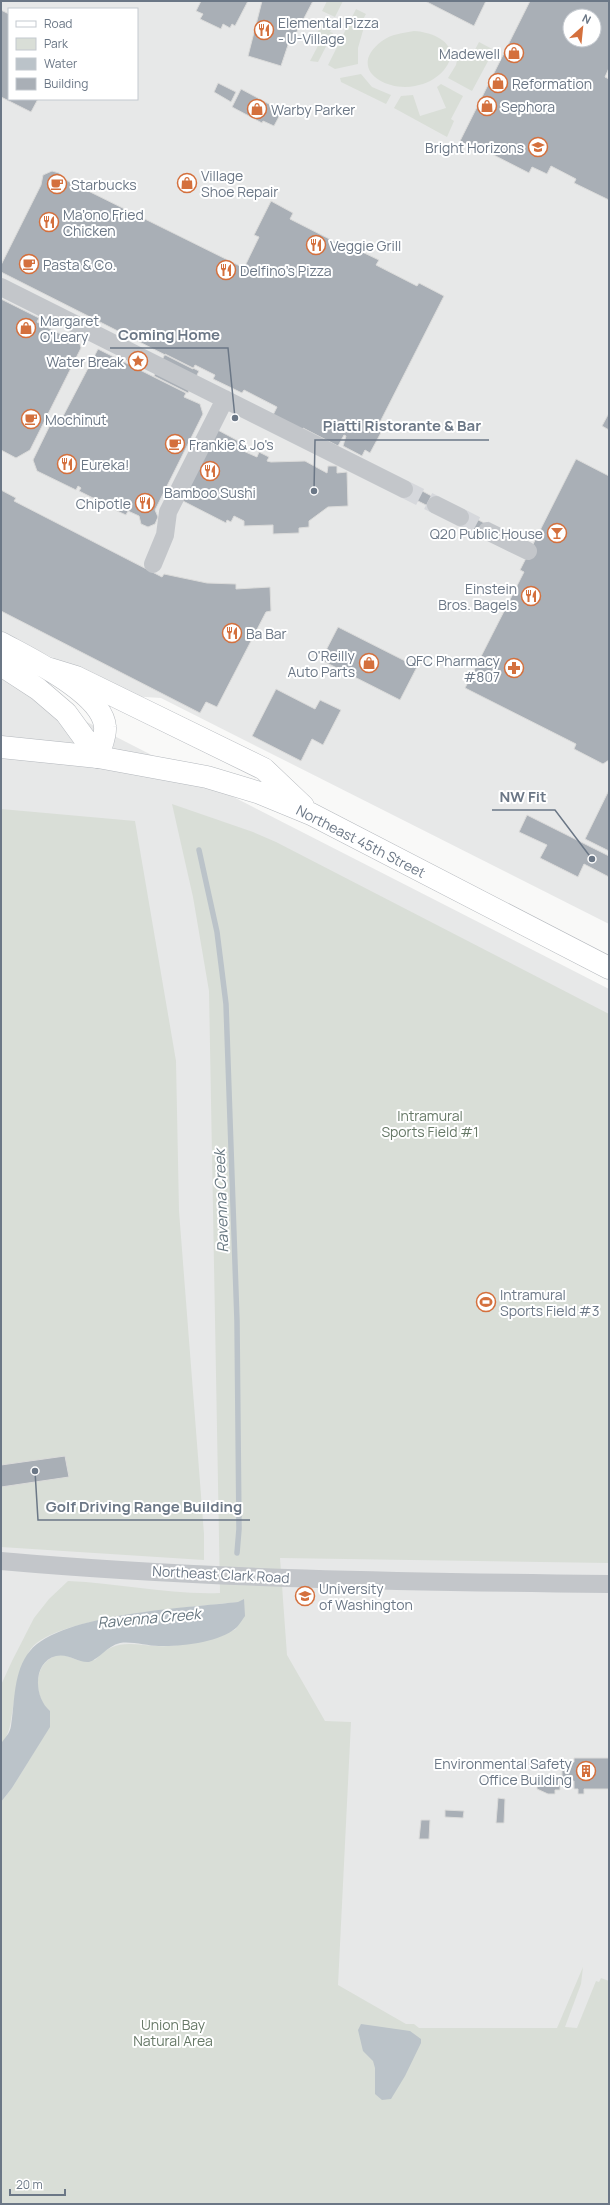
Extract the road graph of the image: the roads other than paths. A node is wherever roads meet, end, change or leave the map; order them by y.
1 (1, 287) edge
2 (225, 399) junction
3 (404, 489) tunnel mouth
4 (436, 505) tunnel mouth
5 (460, 517) tunnel mouth
6 (487, 531) tunnel mouth
7 (528, 551) dead end
8 (153, 564) dead end
9 (1, 643) edge
10 (1, 665) edge
11 (50, 669) junction
12 (1, 747) edge
13 (98, 757) junction
14 (311, 814) junction
15 (609, 968) edge
16 (1, 1562) edge
17 (609, 1584) edge

1 - 2 street
2 - 3 street
2 - 8 street
4 - 5 street
6 - 7 street
9 - 11 main road
10 - 13 main road
11 - 13 main road
11 - 14 main road
12 - 13 main road, Northeast 45th Street
13 - 14 main road, Northeast 45th Street
14 - 15 main road, Northeast 45th Street
16 - 17 street, Northeast Clark Road

